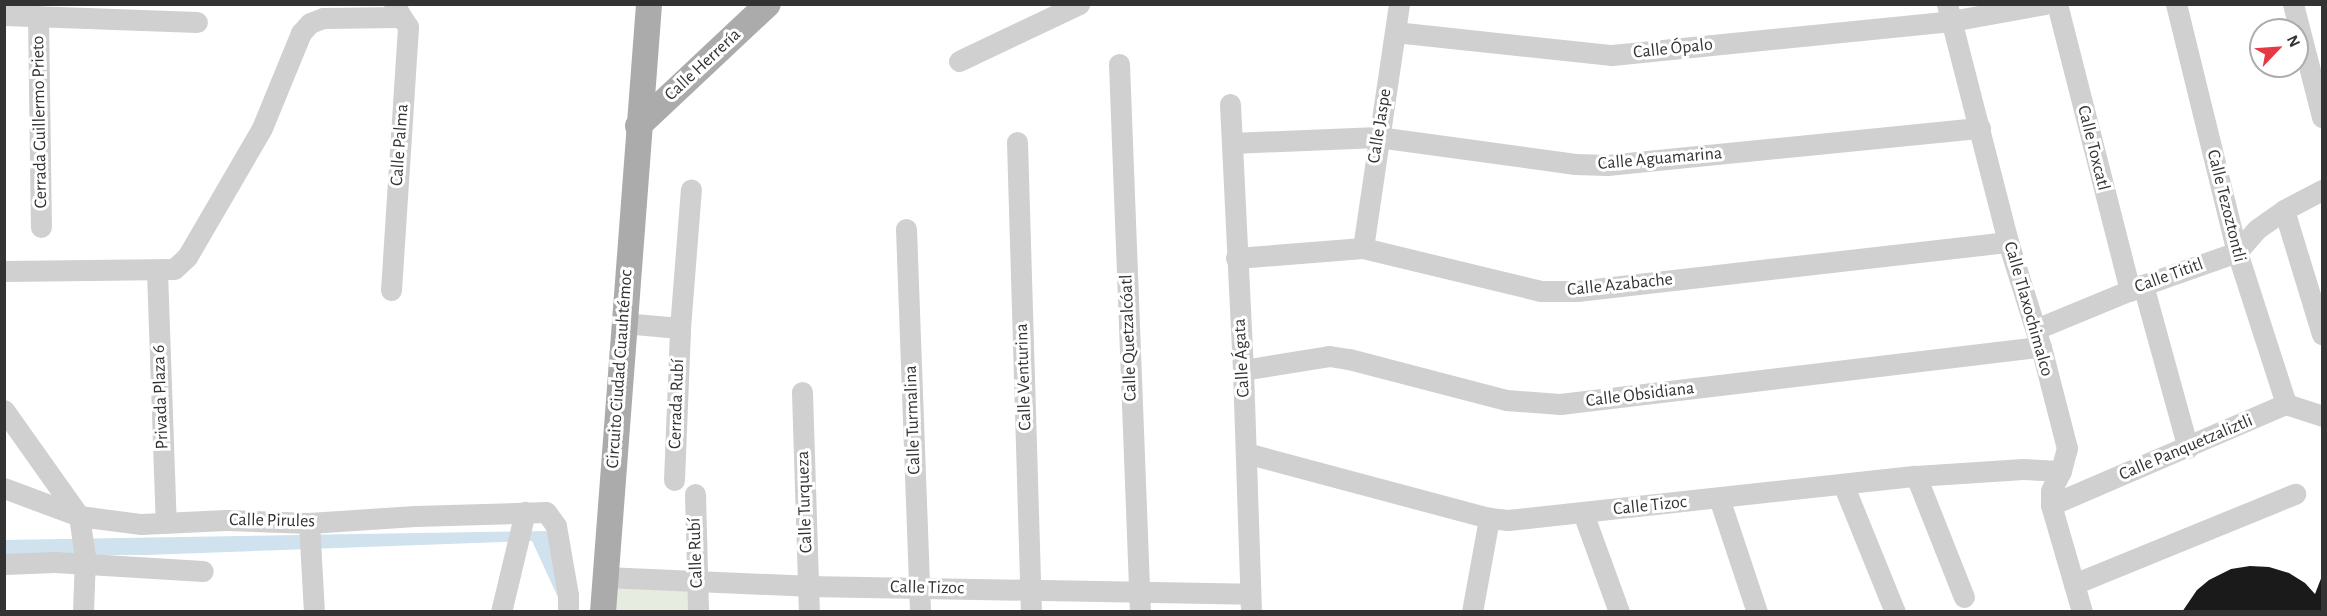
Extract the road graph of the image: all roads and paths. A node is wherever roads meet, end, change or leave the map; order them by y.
1 (649, 4) edge
2 (768, 4) edge
3 (1079, 4) edge
4 (1399, 4) edge
5 (2045, 4) edge
6 (2057, 4) edge
7 (2176, 4) edge
8 (2293, 4) edge
9 (397, 11) edge
10 (121, 12) edge
11 (1949, 13) edge
12 (4, 15) edge
13 (38, 16) junction
14 (196, 22) dead end
15 (1395, 32) junction
16 (959, 61) dead end
17 (1119, 64) dead end
18 (1230, 104) dead end
19 (2322, 117) edge
20 (638, 126) junction
21 (1980, 128) junction
22 (1378, 137) junction
23 (1017, 142) dead end
24 (1232, 143) junction
25 (691, 189) dead end
26 (2322, 190) edge
27 (2284, 210) junction
28 (41, 227) dead end
29 (906, 229) dead end
30 (2008, 242) junction
31 (1363, 248) junction
32 (2237, 252) junction
33 (1236, 258) junction
34 (4, 271) edge
35 (157, 271) junction
36 (2136, 288) junction
37 (391, 290) dead end
38 (623, 323) junction
39 (680, 328) junction
40 (2322, 334) edge
41 (2038, 338) junction
42 (1243, 370) junction
43 (802, 392) dead end
44 (2286, 404) junction
45 (4, 410) edge
46 (2322, 416) edge
47 (2188, 448) junction
48 (1246, 453) junction
49 (2061, 471) junction
50 (1917, 476) junction
51 (674, 480) dead end
52 (1843, 483) junction
53 (4, 488) edge
54 (695, 494) dead end
55 (2295, 494) dead end
56 (1719, 498) junction
57 (2050, 505) junction
58 (1583, 513) junction
59 (1488, 518) junction
60 (81, 523) junction
61 (166, 523) junction
62 (309, 528) junction
63 (521, 528) junction
64 (85, 561) junction
65 (4, 564) edge
66 (203, 571) dead end
67 (605, 577) junction
68 (697, 583) junction
69 (2074, 584) junction
70 (808, 586) junction
71 (918, 588) junction
72 (1030, 589) junction
73 (1964, 597) dead end
74 (1139, 601) edge
75 (1250, 603) edge
76 (1477, 607) edge
77 (83, 612) edge
78 (314, 612) edge
79 (501, 612) edge
80 (568, 612) edge
81 (603, 612) edge
82 (698, 612) edge
83 (809, 612) edge
84 (920, 612) edge
85 (1031, 612) edge
86 (1619, 612) edge
87 (1757, 612) edge
88 (1895, 612) edge
89 (2082, 612) edge

1 - 20 main road, Circuito Ciudad Cuauhtémoc
2 - 20 main road, Calle Herrería
3 - 16 street
4 - 15 street, Calle Jaspe
5 - 11 street, Calle Ópalo
6 - 36 street, Calle Toxcatl
7 - 32 street, Calle Tezoztontli
8 - 19 street
9 - 35 street
9 - 37 street, Calle Palma
10 - 13 street
10 - 14 street
11 - 15 street, Calle Ópalo
11 - 21 street, Calle Tlaxochimalco
12 - 13 street
13 - 28 street, Cerrada Guillermo Prieto
15 - 22 street, Calle Jaspe
17 - 74 street, Calle Quetzalcóatl
18 - 24 street, Calle Ágata
20 - 38 main road, Circuito Ciudad Cuauhtémoc
21 - 22 street, Calle Aguamarina
21 - 30 street, Calle Tlaxochimalco
22 - 24 street, Calle Aguamarina
22 - 31 street, Calle Jaspe
23 - 72 street, Calle Venturina
24 - 33 street, Calle Ágata
25 - 39 street, Cerrada Rubí
26 - 27 street, Calle Tititl
27 - 32 street, Calle Tititl
27 - 40 street
29 - 71 street, Calle Turmalina
30 - 31 street, Calle Azabache
30 - 41 street, Calle Tlaxochimalco
31 - 33 street, Calle Azabache
32 - 36 street, Calle Tititl
32 - 44 street, Calle Tezoztontli
33 - 42 street, Calle Ágata
34 - 35 street
35 - 61 street, Privada Plaza 6
36 - 41 street, Calle Tititl
36 - 47 street, Calle Toxcatl
38 - 39 street
38 - 67 main road, Circuito Ciudad Cuauhtémoc
39 - 51 street, Cerrada Rubí
41 - 42 street, Calle Obsidiana
41 - 49 street, Calle Tlaxochimalco
42 - 48 street, Calle Ágata
43 - 70 street, Calle Turqueza
44 - 46 street
44 - 47 street, Calle Panquetzaliztli
45 - 60 street
47 - 57 street, Calle Panquetzaliztli
48 - 59 street, Calle Tizoc
48 - 75 street, Calle Ágata
49 - 50 street, Calle Tizoc
49 - 57 street, Calle Tlaxochimalco
50 - 52 street, Calle Tizoc
50 - 73 street
52 - 56 street, Calle Tizoc
52 - 88 street
53 - 60 street, Calle Pirules
54 - 68 street, Calle Rubí
55 - 69 street
56 - 58 street, Calle Tizoc
56 - 87 street
57 - 69 street
58 - 59 street, Calle Tizoc
58 - 86 street
59 - 76 street
60 - 61 street, Calle Pirules
60 - 64 street
61 - 62 street, Calle Pirules
62 - 63 street, Calle Pirules
62 - 78 street
63 - 79 street
63 - 80 street, Calle Pirules
64 - 65 street
64 - 66 street
64 - 77 street
67 - 68 street, Calle Tizoc
67 - 81 main road, Circuito Ciudad Cuauhtémoc
68 - 70 street, Calle Tizoc
68 - 82 street, Calle Rubí
69 - 89 street
70 - 71 street, Calle Tizoc
70 - 83 street, Calle Turqueza
71 - 72 street, Calle Tizoc
71 - 84 street, Calle Turmalina
72 - 74 street, Calle Tizoc
72 - 85 street, Calle Venturina
74 - 75 street, Calle Tizoc

